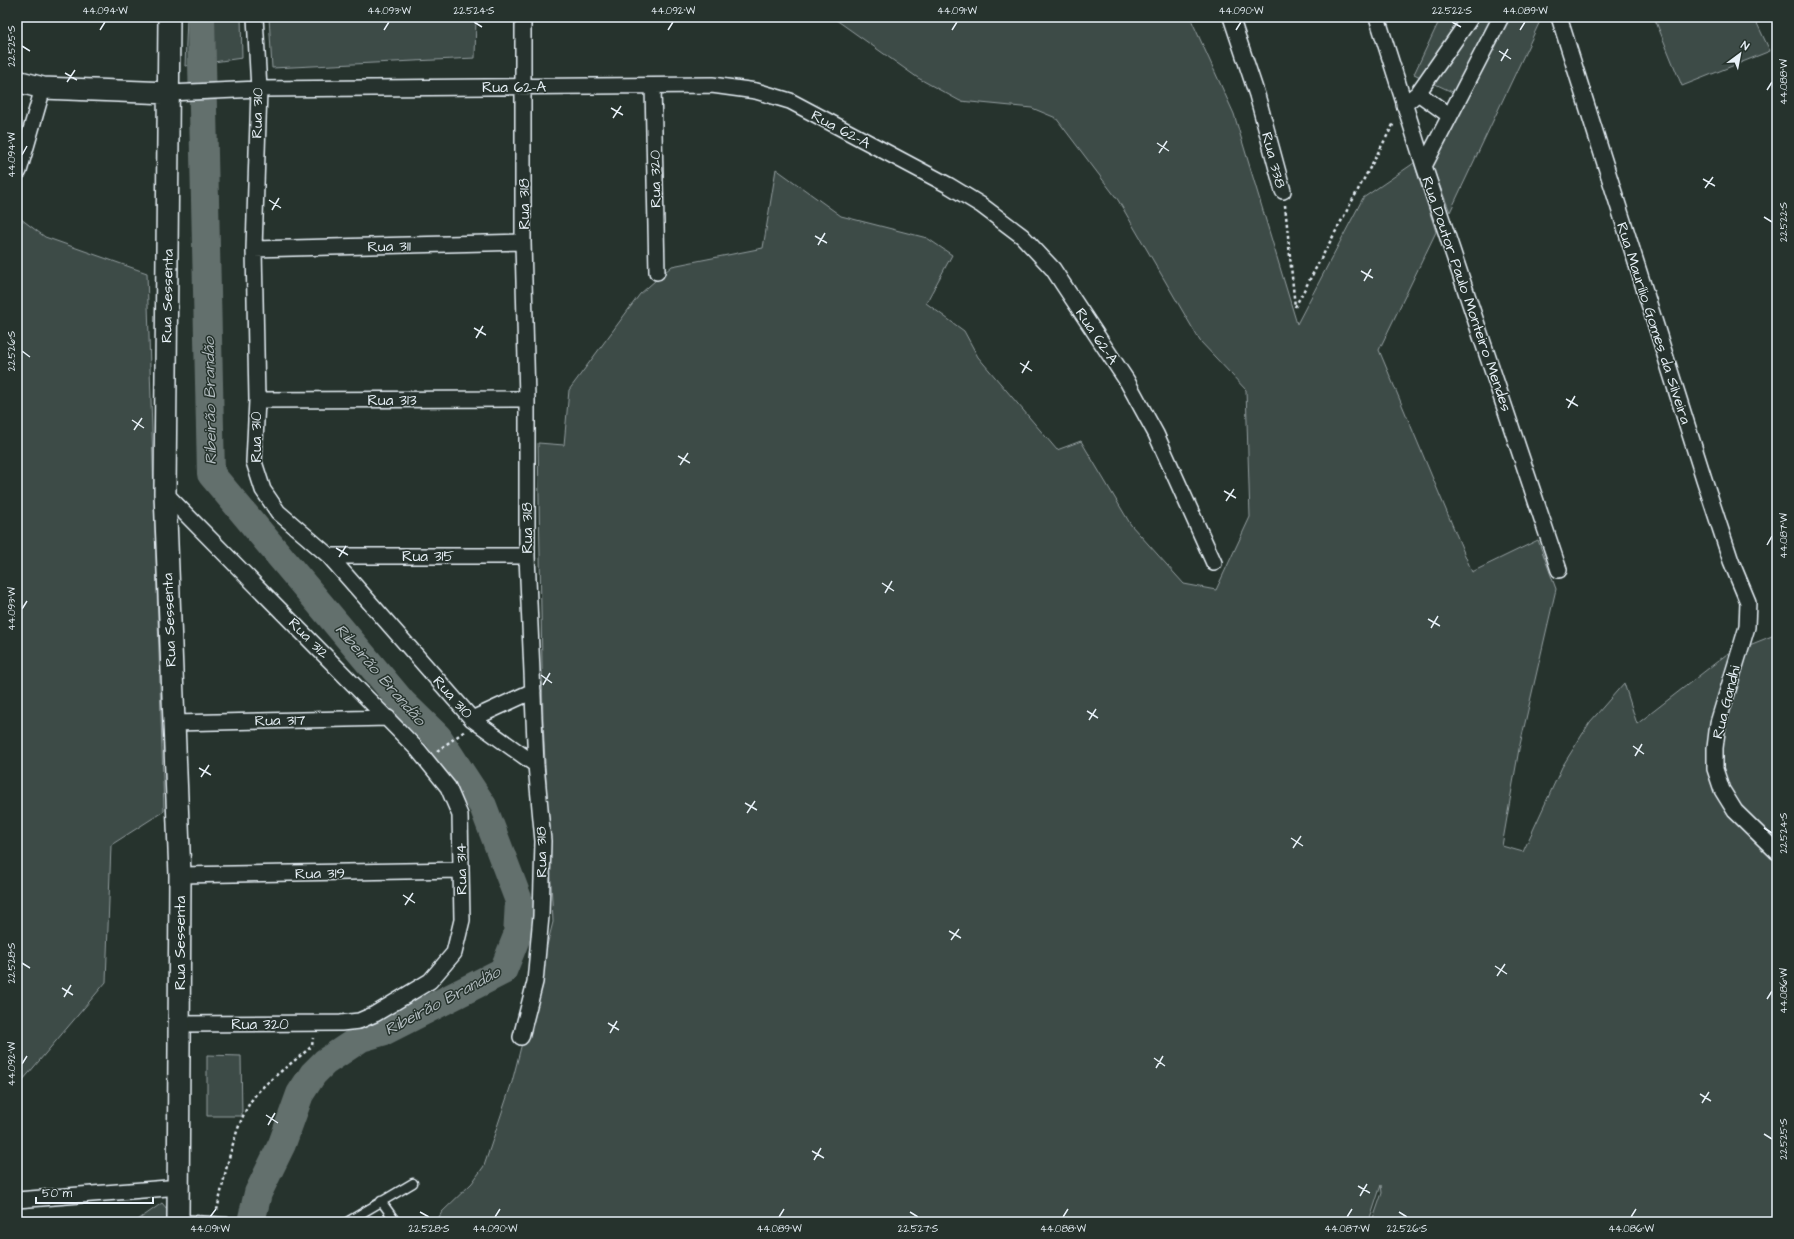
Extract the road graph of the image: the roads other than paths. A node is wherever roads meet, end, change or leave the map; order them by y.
1 (169, 17) edge
2 (255, 17) edge
3 (523, 17) edge
4 (1232, 17) edge
5 (1377, 17) edge
6 (1471, 17) edge
7 (1501, 17) edge
8 (1559, 17) edge
9 (17, 81) edge
10 (653, 86) junction
11 (524, 87) junction
12 (43, 88) junction
13 (259, 88) junction
14 (179, 93) junction
15 (1418, 93) junction
16 (1404, 105) junction
17 (1450, 116) junction
18 (1424, 166) junction
19 (19, 171) dead end
20 (1283, 191) road end
21 (524, 242) junction
22 (254, 249) junction
23 (657, 272) dead end
24 (527, 399) junction
25 (257, 400) junction
26 (165, 493) junction
27 (329, 556) junction
28 (527, 556) junction
29 (1214, 563) dead end
30 (1559, 570) dead end
31 (1747, 628) joint
32 (534, 690) junction
33 (388, 718) junction
34 (173, 723) junction
35 (469, 725) junction
36 (536, 765) junction
37 (448, 787) joint
38 (1777, 852) edge
39 (461, 870) junction
40 (180, 875) junction
41 (340, 1023) joint
42 (180, 1024) junction
43 (521, 1037) dead end
44 (413, 1182) dead end
45 (180, 1187) junction
46 (17, 1200) edge
47 (381, 1201) junction
48 (178, 1221) edge
49 (215, 1221) edge
50 (226, 1222) edge
51 (347, 1222) edge
52 (396, 1222) edge

1 - 14 street, Rua Sessenta
2 - 13 street, Rua 310
3 - 11 street, Rua 318
4 - 20 street, Rua 338
5 - 16 street, Rua Doutor Paulo Monteiro Mendes
6 - 15 street
7 - 17 street
8 - 31 street, Rua Maurílio Gomes da Silveira
9 - 12 street
10 - 11 street, Rua 62-A
10 - 23 street, Rua 320
10 - 29 street, Rua 62-A
11 - 13 street, Rua 62-A
11 - 21 street, Rua 318
12 - 14 street
12 - 19 street
13 - 14 street, Rua 62-A
13 - 22 street, Rua 310
14 - 26 street, Rua Sessenta
15 - 16 street
15 - 17 street
16 - 18 street, Rua Doutor Paulo Monteiro Mendes
17 - 18 street
18 - 30 street, Rua Doutor Paulo Monteiro Mendes
21 - 22 street, Rua 311
21 - 24 street, Rua 318
22 - 25 street, Rua 310
24 - 25 street, Rua 313
24 - 28 street, Rua 318
25 - 27 street, Rua 310
26 - 33 street, Rua 312
26 - 34 street, Rua Sessenta
27 - 28 street, Rua 315
27 - 35 street, Rua 310
28 - 32 street, Rua 318
31 - 38 street, Rua Gandhi
32 - 35 street
32 - 36 street, Rua 318
33 - 34 street, Rua 317
33 - 37 street, Rua 312
34 - 40 street, Rua Sessenta
35 - 36 street, Rua 310
36 - 43 street, Rua 318
37 - 39 street, Rua 314
39 - 40 street, Rua 319
39 - 41 street, Rua 314
40 - 42 street, Rua Sessenta
41 - 42 street, Rua 320
42 - 45 street, Rua Sessenta
44 - 47 lane
45 - 46 street
45 - 48 street, Rua Sessenta
47 - 51 lane
47 - 52 lane
48 - 49 lane
49 - 50 lane

